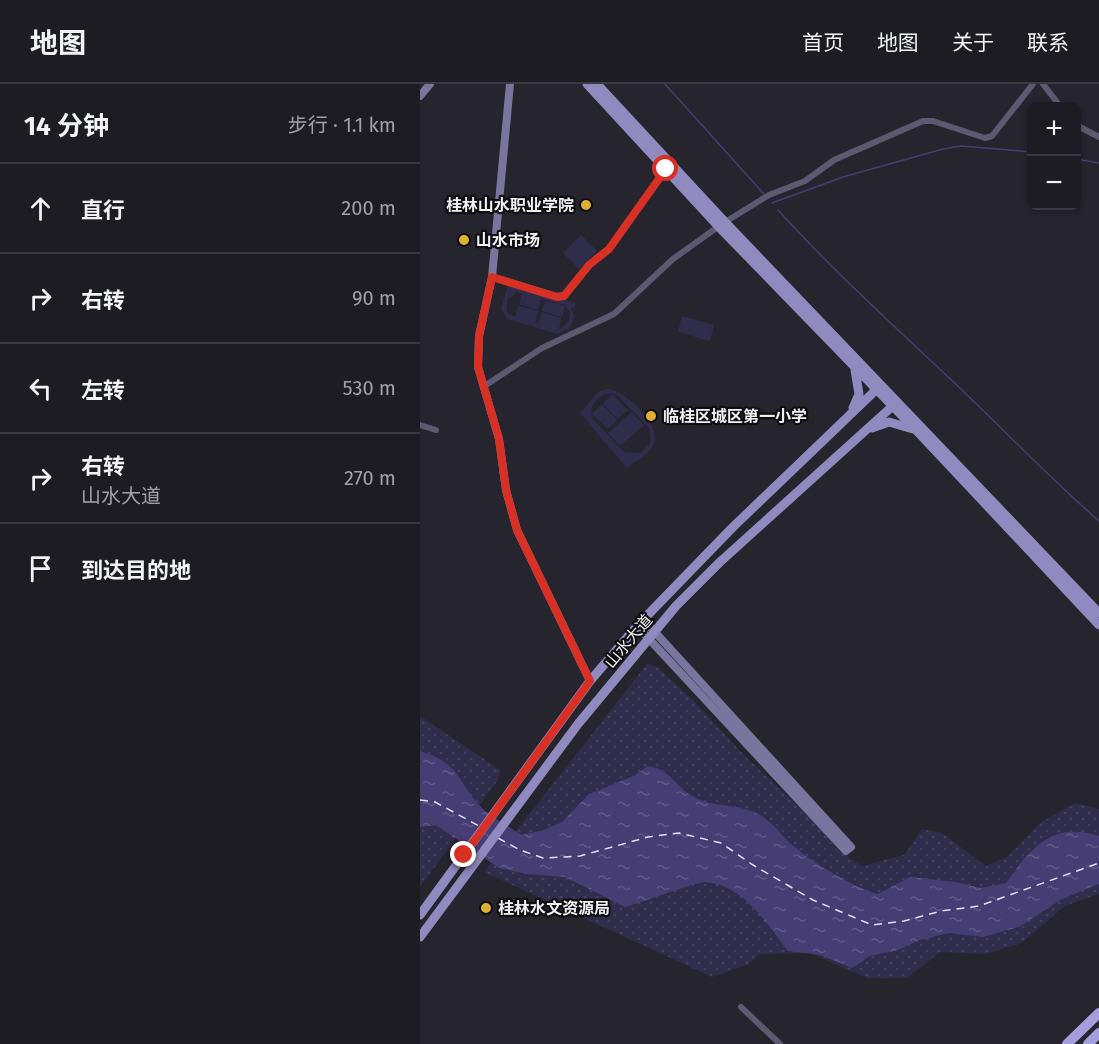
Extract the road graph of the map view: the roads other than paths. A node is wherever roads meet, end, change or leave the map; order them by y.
1 (430, 84) edge
2 (510, 84) edge
3 (587, 84) edge
4 (597, 84) edge
5 (1034, 84) edge
6 (1043, 84) edge
7 (420, 96) edge
8 (1057, 102) edge
9 (1081, 126) edge
10 (1099, 137) edge
11 (666, 169) junction
12 (722, 224) junction
13 (492, 277) junction
14 (855, 367) junction
15 (879, 387) junction
16 (482, 388) junction
17 (896, 404) junction
18 (851, 412) junction
19 (420, 425) edge
20 (915, 429) junction
21 (436, 430) dead end
22 (867, 430) junction
23 (1099, 613) edge
24 (640, 622) junction
25 (1099, 625) edge
26 (652, 635) junction
27 (590, 681) junction
28 (420, 915) edge
29 (420, 937) edge
30 (741, 1007) dead end
31 (1099, 1013) edge
32 (1099, 1033) edge
33 (780, 1044) edge
34 (1067, 1044) edge
35 (1088, 1044) edge

1 - 7 street
2 - 13 street
3 - 11 main road
4 - 12 main road
5 - 12 street
6 - 8 street
9 - 10 street
11 - 12 main road
11 - 13 street
12 - 14 main road
12 - 15 main road
12 - 16 street
13 - 16 street
14 - 15 main road
14 - 18 main road
15 - 17 main road
15 - 18 main road, 山水大道
16 - 27 street
17 - 20 main road
17 - 22 main road, 山水大道
17 - 23 main road
18 - 24 main road, 山水大道
19 - 21 street
20 - 22 main road
20 - 25 main road
22 - 26 main road, 山水大道
24 - 26 street
24 - 27 main road, 山水大道
26 - 26 street
26 - 29 main road, 山水大道
27 - 28 main road, 山水大道
30 - 33 street
31 - 34 highway
32 - 35 highway

